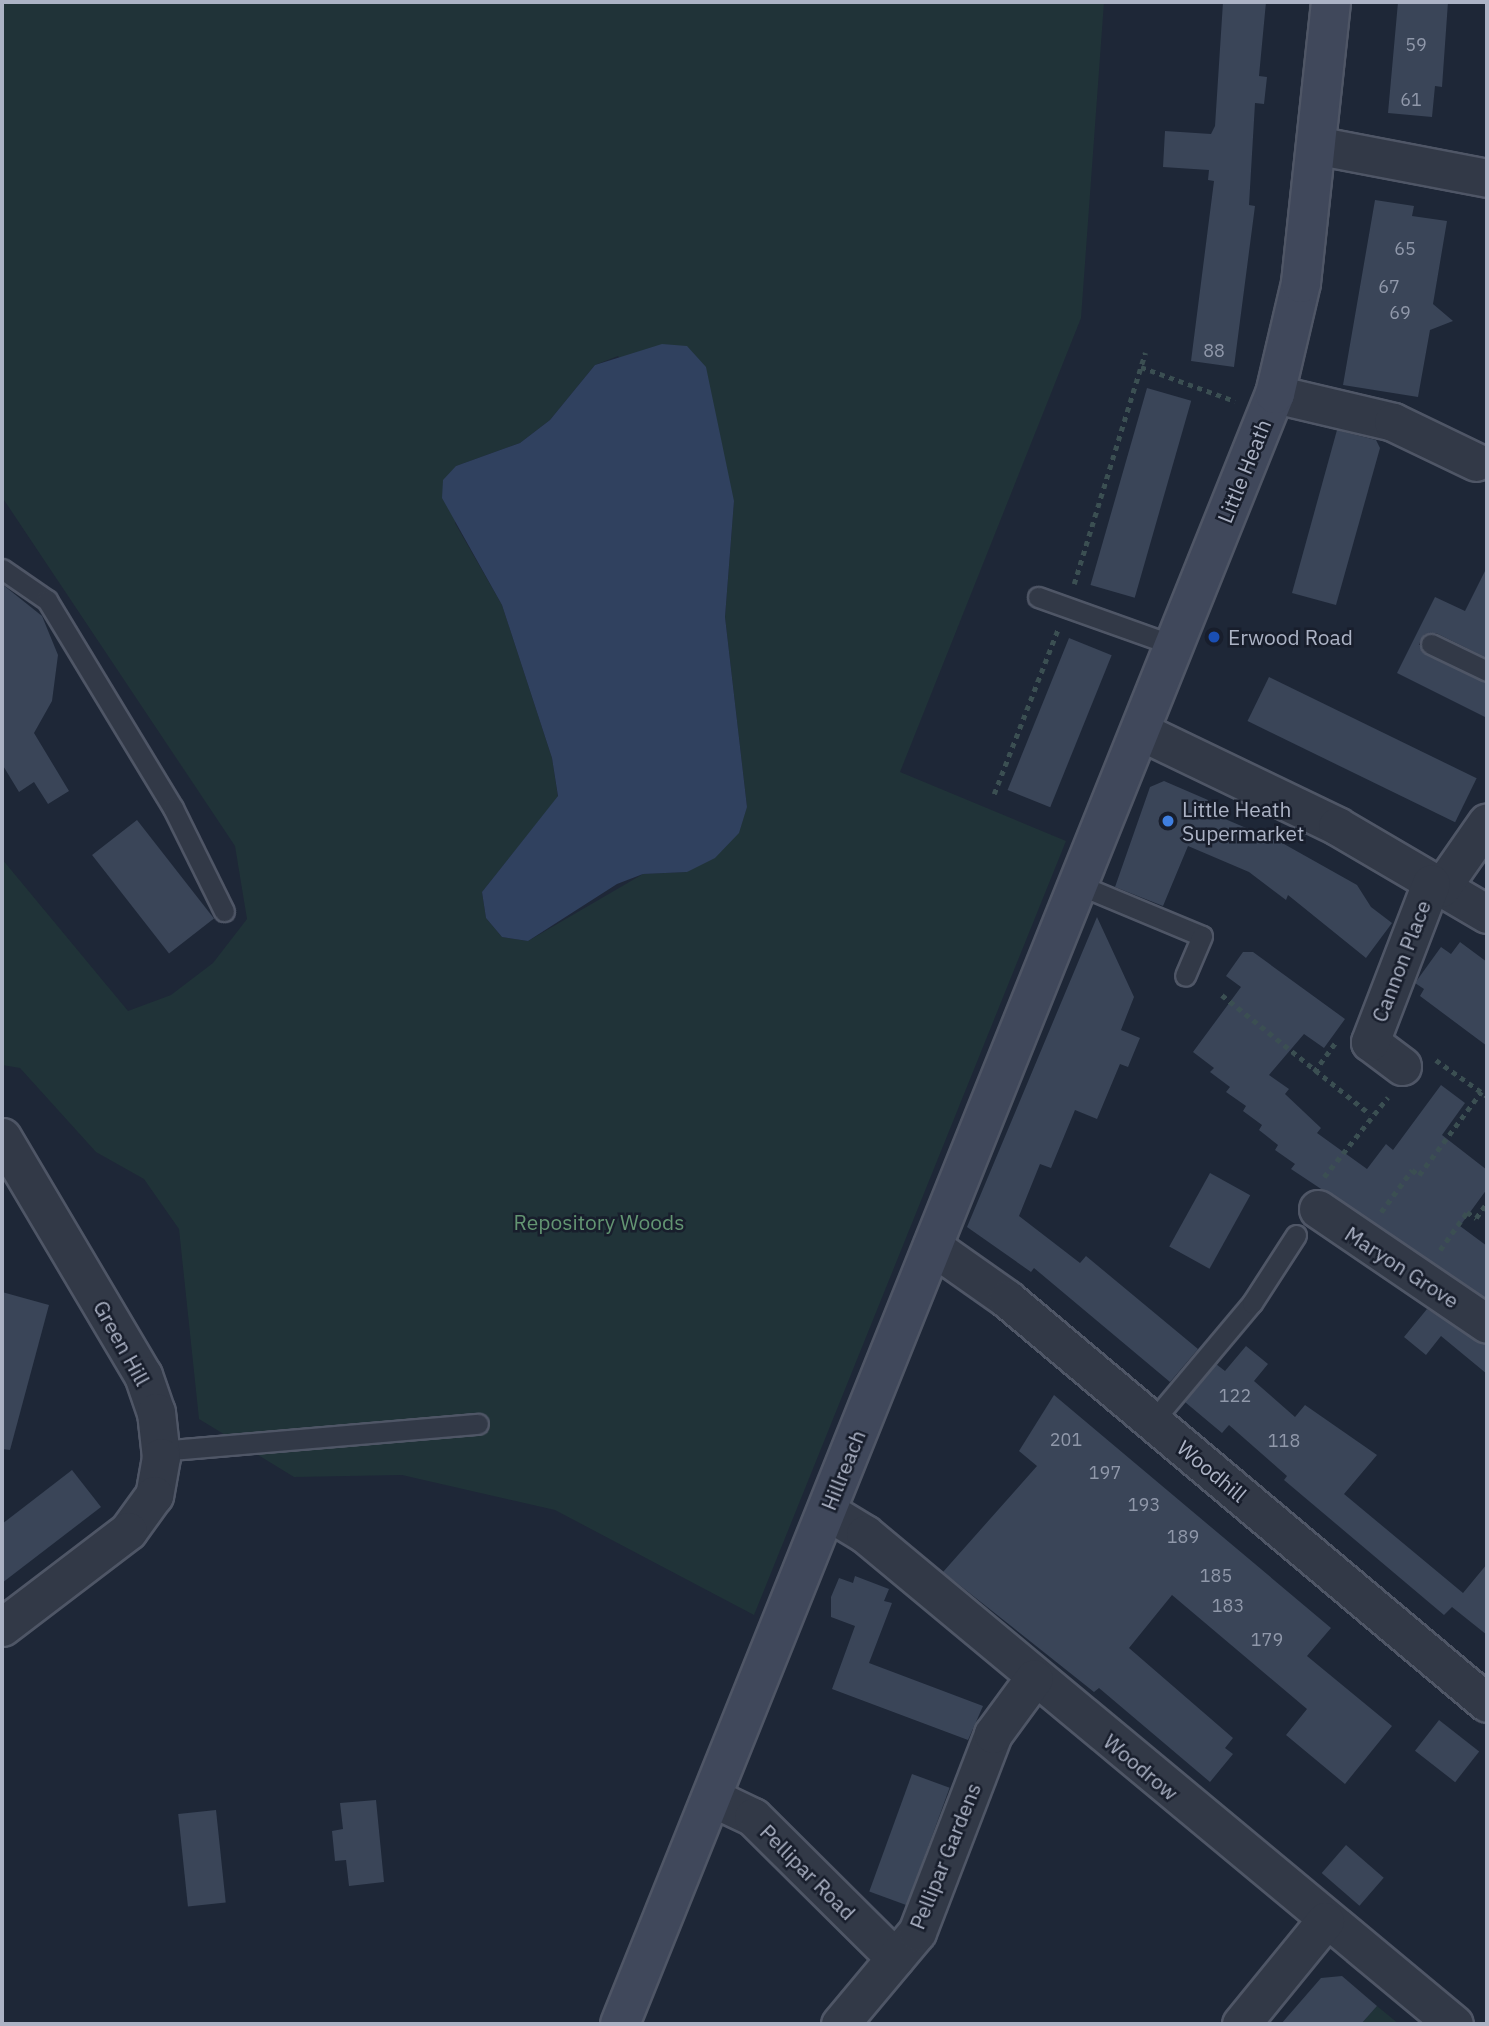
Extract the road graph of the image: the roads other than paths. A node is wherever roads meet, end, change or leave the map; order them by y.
1 (1331, 2) edge
2 (1320, 146) junction
3 (1487, 178) edge
4 (1259, 399) junction
5 (1482, 464) edge
6 (2, 569) edge
7 (1038, 597) dead end
8 (1431, 644) dead end
9 (1173, 645) junction
10 (1487, 671) edge
11 (1140, 731) junction
12 (1487, 822) edge
13 (1436, 886) junction
14 (1071, 900) junction
15 (224, 911) dead end
16 (1487, 914) edge
17 (1185, 976) dead end
18 (1409, 1062) road end
19 (2, 1137) edge
20 (1310, 1211) joint
21 (932, 1246) junction
22 (1487, 1324) edge
23 (1152, 1422) junction
24 (478, 1424) dead end
25 (160, 1451) junction
26 (827, 1511) junction
27 (2, 1627) edge
28 (1034, 1678) junction
29 (1487, 1703) edge
30 (713, 1798) junction
31 (1325, 1921) junction
32 (895, 1958) junction
33 (620, 2024) edge
34 (840, 2024) edge
35 (1241, 2024) edge
36 (1454, 2024) edge

1 - 2 main road, Little Heath
2 - 3 street
2 - 4 main road, Little Heath
4 - 5 street
4 - 9 main road, Little Heath
6 - 15 lane
7 - 9 lane
8 - 10 lane
9 - 11 main road, Little Heath
11 - 13 street
11 - 14 main road, Little Heath
12 - 13 street
13 - 16 street
13 - 18 street, Cannon Place
14 - 17 lane
14 - 21 main road, Hillreach
19 - 25 street, Green Hill
20 - 22 street, Maryon Grove
20 - 23 lane
21 - 23 street, Woodhill
21 - 26 main road, Hillreach
23 - 29 street, Woodhill
24 - 25 lane
25 - 27 street, Green Hill
26 - 28 street, Woodrow
26 - 30 main road, Hillreach
28 - 31 street, Woodrow
28 - 32 street, Pellipar Gardens
30 - 32 street, Pellipar Road
30 - 33 main road, Hillreach
31 - 35 street
31 - 36 street, Woodrow
32 - 34 street, Pellipar Gardens

